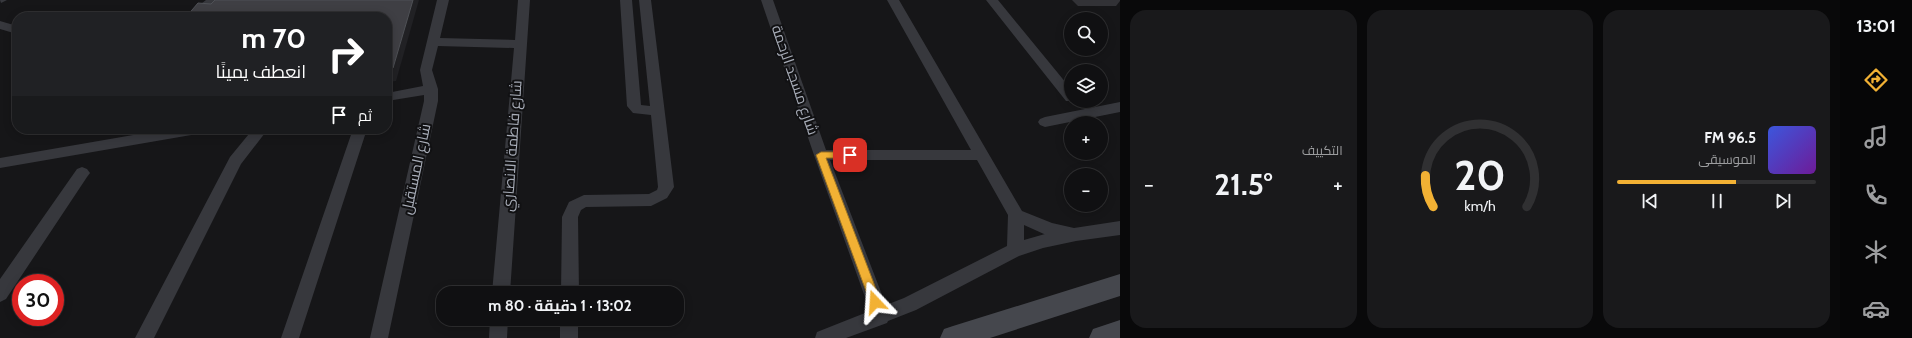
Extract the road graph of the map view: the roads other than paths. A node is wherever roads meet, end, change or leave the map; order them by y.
1 (213, 0) edge
2 (443, 0) edge
3 (524, 0) edge
4 (626, 0) edge
5 (645, 0) edge
6 (767, 0) edge
7 (893, 0) edge
8 (992, 0) edge
9 (197, 12) edge
10 (0, 25) edge
11 (12, 29) edge
12 (433, 42) junction
13 (520, 44) junction
14 (431, 89) junction
15 (1064, 89) edge
16 (392, 95) edge
17 (1120, 107) edge
18 (1079, 108) edge
19 (657, 111) junction
20 (1084, 114) junction
21 (1046, 122) dead end
22 (168, 134) edge
23 (257, 134) edge
24 (358, 134) edge
25 (821, 155) junction
26 (982, 155) junction
27 (0, 163) edge
28 (82, 173) dead end
29 (1016, 215) junction
30 (1120, 228) edge
31 (1076, 234) junction
32 (1013, 252) junction
33 (1120, 285) edge
34 (502, 286) edge
35 (570, 286) edge
36 (0, 294) edge
37 (880, 317) junction
38 (499, 326) edge
39 (570, 326) edge
40 (1120, 332) edge
41 (144, 338) edge
42 (290, 338) edge
43 (379, 338) edge
44 (498, 338) edge
45 (569, 338) edge
46 (824, 338) edge
47 (953, 338) edge
48 (1102, 338) edge

1 - 9 street
2 - 12 street, شارع المستقبل
3 - 13 street, شارع فاطمة الانصاري
4 - 19 street
5 - 19 street
6 - 25 street, شارع مسجد الرحمة
7 - 26 street
8 - 15 street
10 - 11 street
12 - 13 street
12 - 14 street, شارع المستقبل
13 - 34 street, شارع فاطمة الانصاري
14 - 16 street
14 - 43 street, شارع المستقبل
17 - 20 street
18 - 20 street
19 - 35 street
20 - 21 street
22 - 27 street
23 - 41 street
24 - 42 street
25 - 26 street
25 - 37 street, شارع مسجد الرحمة
26 - 29 street
28 - 36 street
29 - 31 street
29 - 32 street
30 - 31 street
31 - 32 street
32 - 37 street
33 - 47 main road
37 - 46 street
38 - 44 street
39 - 45 street
40 - 48 main road

